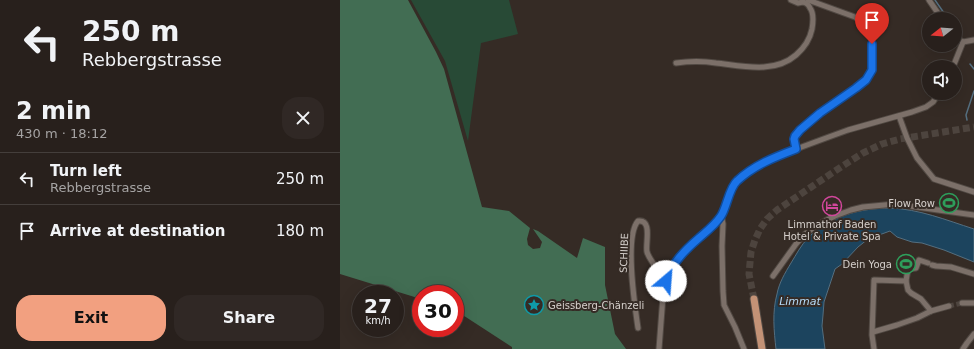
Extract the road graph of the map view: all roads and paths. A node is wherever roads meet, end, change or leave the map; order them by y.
1 (791, 0) edge
2 (806, 0) edge
3 (929, 0) edge
4 (937, 12) edge
5 (974, 40) edge
6 (963, 42) joint
7 (956, 60) edge
8 (676, 63) dead end
9 (934, 100) edge
10 (899, 116) junction
11 (796, 149) junction
12 (974, 192) edge
13 (974, 215) edge
14 (720, 217) junction
15 (974, 274) edge
16 (773, 276) dead end
17 (906, 281) junction
18 (663, 296) junction
19 (754, 301) tunnel mouth
20 (962, 303) tunnel mouth
21 (974, 303) edge
22 (949, 306) tunnel mouth
23 (931, 311) junction
24 (638, 328) dead end
25 (873, 332) junction
26 (974, 334) edge
27 (659, 349) edge
28 (744, 349) edge
29 (762, 349) edge
30 (874, 349) edge
31 (964, 349) edge

1 - 2 street
2 - 8 street
2 - 11 street
3 - 4 street
5 - 6 street
6 - 7 street
9 - 10 street
10 - 11 street
10 - 12 street
11 - 14 street
13 - 16 street
14 - 18 street
14 - 28 street
15 - 17 street
17 - 23 street
17 - 25 street
18 - 24 street, SCHIIBE
18 - 27 street
19 - 29 main road
20 - 21 street
22 - 23 street
23 - 25 street
25 - 30 street
26 - 31 street

